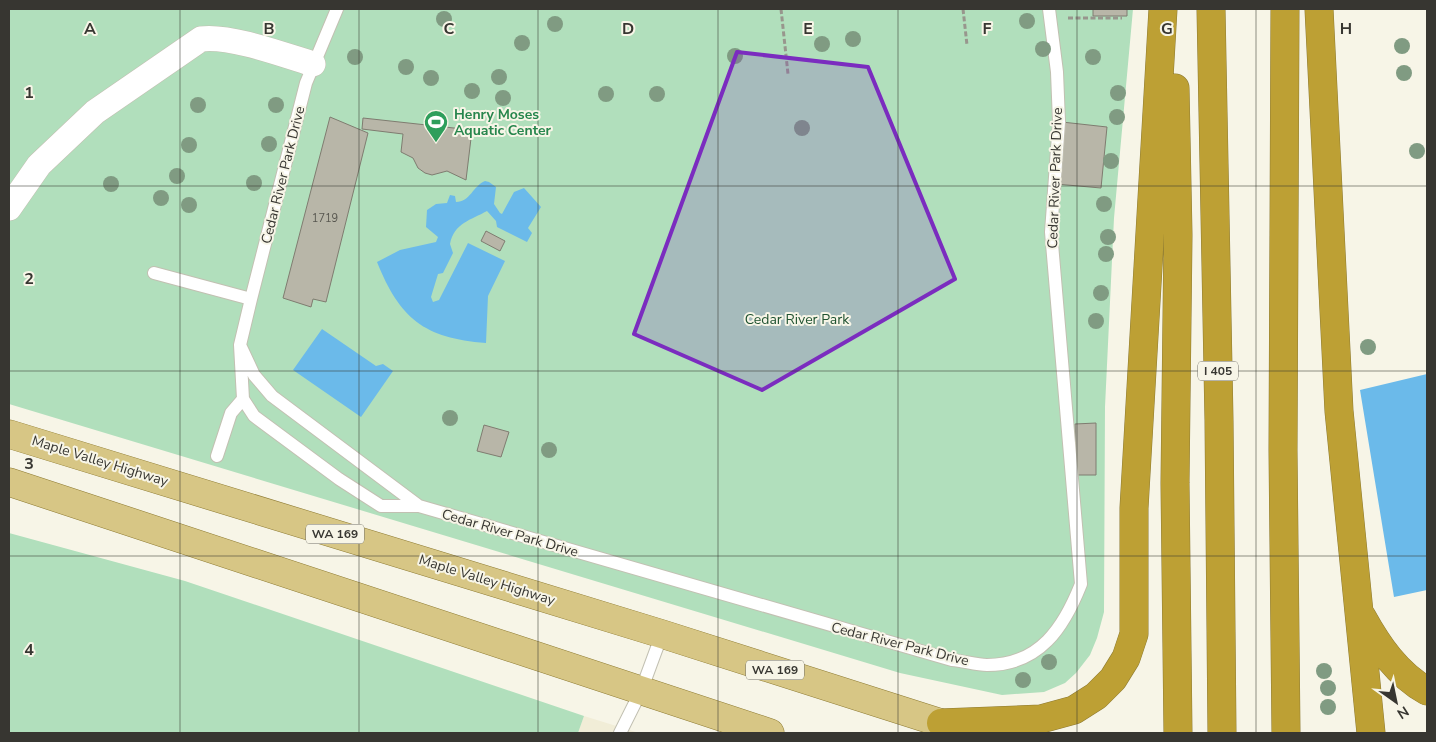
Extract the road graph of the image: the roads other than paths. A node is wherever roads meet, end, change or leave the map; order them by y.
1 (337, 9) edge
2 (1163, 9) edge
3 (1174, 9) edge
4 (1211, 9) edge
5 (1285, 9) edge
6 (1319, 9) edge
7 (1050, 13) edge
8 (313, 64) junction
9 (11, 198) edge
10 (154, 273) dead end
11 (251, 299) junction
12 (240, 346) junction
13 (243, 399) junction
14 (9, 434) edge
15 (217, 456) dead end
16 (9, 482) edge
17 (419, 506) junction
18 (1357, 608) junction
19 (662, 634) junction
20 (641, 691) junction
21 (1427, 691) edge
22 (952, 728) edge
23 (620, 733) edge
24 (770, 733) edge
25 (1178, 733) edge
26 (1222, 733) edge
27 (1286, 733) edge
28 (1371, 733) edge

1 - 8 lane, Cedar River Park Drive
2 - 22 highway
3 - 25 highway
4 - 26 highway, I 405
5 - 27 highway
6 - 18 highway
7 - 17 lane, Cedar River Park Drive
8 - 9 street
8 - 11 lane, Cedar River Park Drive
10 - 11 lane
11 - 12 lane, Cedar River Park Drive
12 - 13 lane, Cedar River Park Drive
12 - 17 lane, Cedar River Park Drive
13 - 15 lane
13 - 17 lane, Cedar River Park Drive
14 - 19 main road, Maple Valley Highway / WA 169
16 - 20 main road
18 - 21 highway
18 - 28 highway
19 - 20 lane
19 - 22 main road, Maple Valley Highway / WA 169
20 - 23 lane
20 - 24 main road

